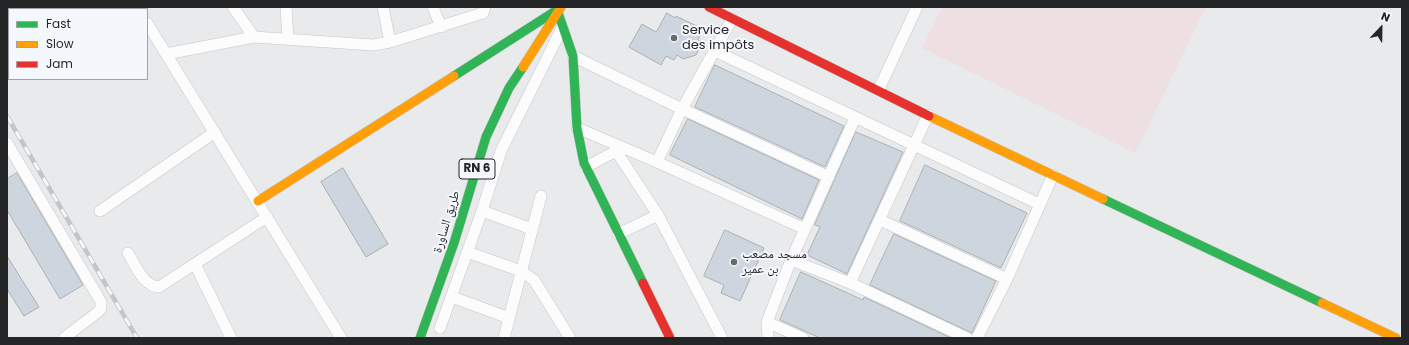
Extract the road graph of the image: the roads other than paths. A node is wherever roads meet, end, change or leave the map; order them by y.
1 (234, 7) edge
2 (286, 7) edge
3 (383, 7) edge
4 (433, 7) edge
5 (485, 7) edge
6 (709, 7) edge
7 (918, 7) edge
8 (559, 8) edge
9 (732, 19) junction
10 (441, 27) junction
11 (148, 28) edge
12 (562, 28) junction
13 (254, 37) junction
14 (288, 39) junction
15 (390, 42) junction
16 (715, 51) junction
17 (166, 54) junction
18 (573, 56) junction
19 (879, 90) junction
20 (682, 109) junction
21 (928, 115) junction
22 (855, 118) junction
23 (577, 128) junction
24 (215, 132) junction
25 (7, 143) edge
26 (915, 145) junction
27 (615, 148) junction
28 (657, 162) junction
29 (586, 167) junction
30 (1053, 175) junction
31 (830, 177) junction
32 (541, 196) dead end
33 (258, 201) junction
34 (1039, 204) junction
35 (100, 211) dead end
36 (482, 211) junction
37 (658, 215) junction
38 (267, 217) junction
39 (880, 220) junction
40 (532, 229) junction
41 (805, 229) junction
42 (618, 234) junction
43 (467, 252) junction
44 (128, 253) dead end
45 (792, 260) junction
46 (195, 264) junction
47 (521, 271) junction
48 (1007, 279) junction
49 (850, 283) junction
50 (452, 297) junction
51 (509, 318) junction
52 (767, 322) junction
53 (440, 328) dead end
54 (64, 338) edge
55 (231, 338) edge
56 (341, 338) edge
57 (420, 338) edge
58 (504, 338) edge
59 (570, 338) edge
60 (670, 338) edge
61 (722, 338) edge
62 (768, 338) edge
63 (803, 338) edge
64 (967, 338) edge
65 (977, 338) edge
66 (1396, 338) edge

1 - 13 street
2 - 14 street
3 - 15 street
4 - 10 street
5 - 10 street
6 - 9 main road
7 - 19 street
8 - 12 main road
8 - 33 main road
8 - 57 main road, طريق الساورة / RN 6
9 - 16 street
9 - 19 main road
10 - 15 street
11 - 17 street
12 - 18 main road
12 - 36 street
13 - 14 street
13 - 17 street
14 - 15 street
16 - 20 street
16 - 22 street
17 - 24 street
18 - 20 street
18 - 23 main road
19 - 21 main road
20 - 28 street
20 - 31 street
21 - 26 street
21 - 30 main road
22 - 26 street
22 - 31 street
23 - 27 street
23 - 29 main road
24 - 33 street
24 - 35 street
25 - 54 street
26 - 34 street
26 - 39 street
27 - 28 street
27 - 29 street
27 - 37 street
28 - 41 street
29 - 42 main road
30 - 34 street
30 - 66 main road
31 - 41 street
32 - 40 street
33 - 38 street
34 - 48 street
36 - 40 street
36 - 43 street
37 - 42 street
37 - 61 street
38 - 46 street
38 - 56 street
39 - 48 street
39 - 49 street
40 - 47 street
41 - 45 street
42 - 60 main road
43 - 47 street
43 - 50 street
44 - 46 street
45 - 49 street
45 - 52 street
46 - 55 street
47 - 51 street
47 - 59 street
48 - 65 street
49 - 64 street
50 - 51 street
50 - 53 street
51 - 58 street
52 - 62 street
52 - 63 street

